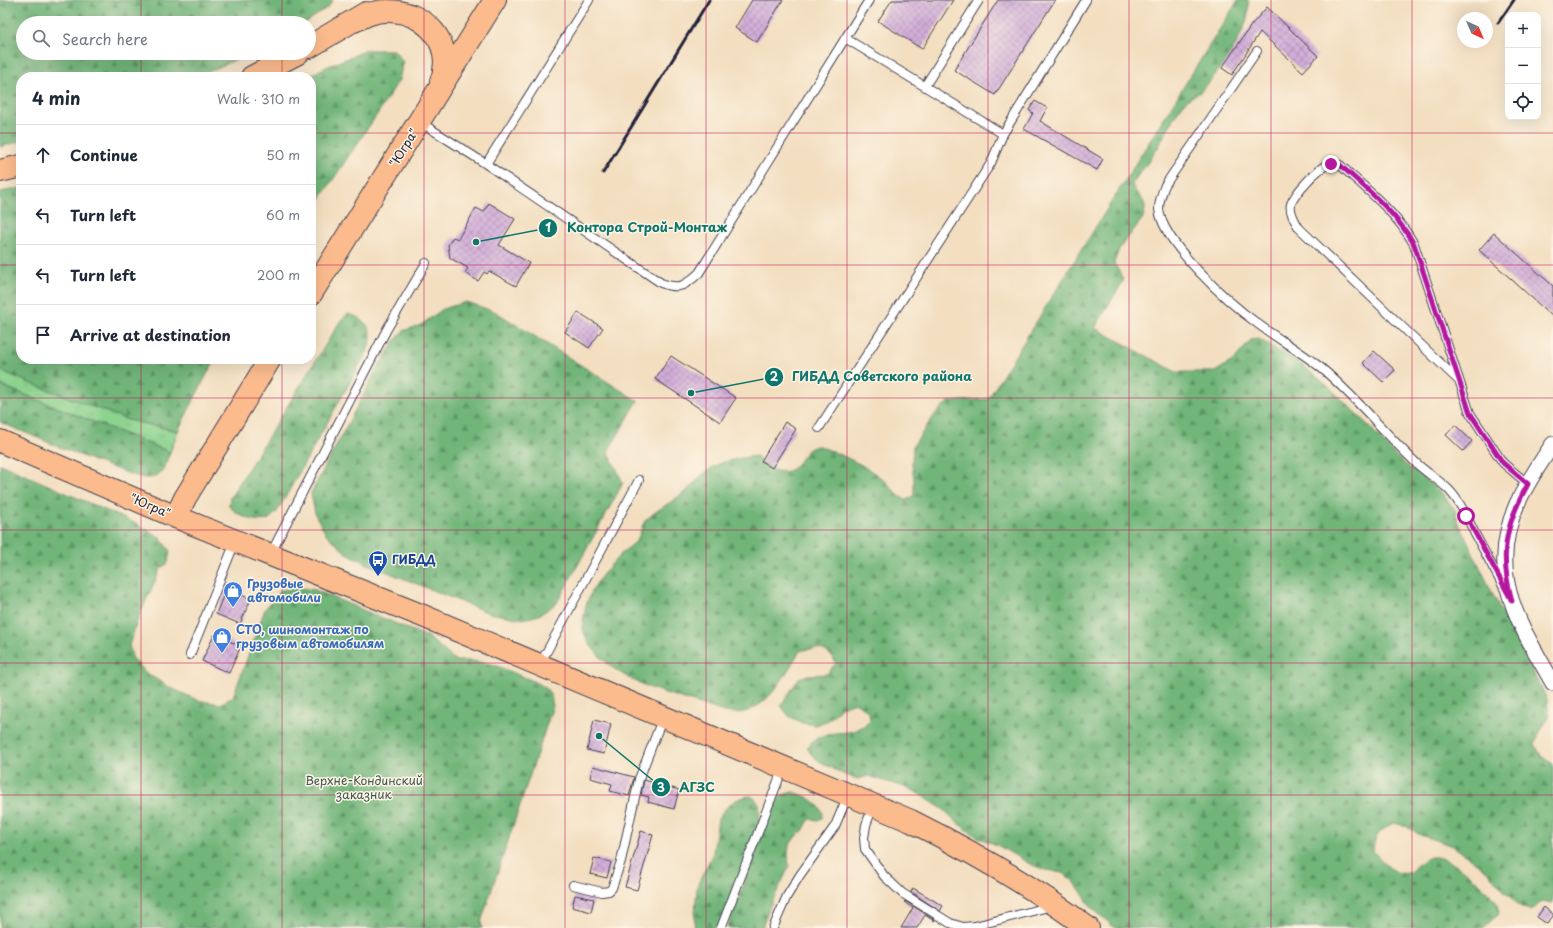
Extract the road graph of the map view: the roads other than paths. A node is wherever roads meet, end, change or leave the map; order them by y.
1 (385, 0) edge
2 (496, 0) edge
3 (589, 0) edge
4 (869, 0) edge
5 (979, 0) edge
6 (1086, 0) edge
7 (354, 21) junction
8 (845, 38) junction
9 (316, 43) edge
10 (1257, 51) dead end
11 (285, 60) edge
12 (262, 72) edge
13 (925, 86) junction
14 (435, 98) junction
15 (420, 122) junction
16 (1003, 134) junction
17 (486, 164) junction
18 (16, 167) edge
19 (0, 171) edge
20 (426, 263) dead end
21 (316, 286) edge
22 (267, 364) edge
23 (1459, 381) junction
24 (819, 428) dead end
25 (0, 441) edge
26 (1553, 444) edge
27 (639, 480) dead end
28 (1528, 484) junction
29 (176, 517) junction
30 (236, 541) junction
31 (270, 555) junction
32 (1512, 601) junction
33 (190, 655) dead end
34 (540, 664) junction
35 (1553, 683) edge
36 (664, 716) junction
37 (783, 767) junction
38 (848, 794) junction
39 (873, 805) junction
40 (573, 886) dead end
41 (1057, 905) junction
42 (721, 928) edge
43 (773, 928) edge
44 (1088, 928) edge

1 - 7 main road
2 - 14 main road, "Югра"
3 - 17 lane
4 - 8 lane
5 - 13 lane
6 - 16 lane
7 - 9 main road
7 - 14 main road
8 - 13 lane
8 - 17 lane
10 - 32 lane
11 - 12 main road
13 - 16 lane
14 - 15 main road, "Югра"
15 - 17 lane
15 - 21 main road, "Югра"
16 - 24 lane
18 - 19 main road
20 - 31 lane
22 - 29 main road, "Югра"
23 - 23 lane
23 - 28 lane
25 - 29 main road, "Югра"
26 - 28 street
27 - 34 lane
28 - 32 street
29 - 30 main road
30 - 31 main road
30 - 33 lane
31 - 34 main road
32 - 35 street
34 - 36 main road
36 - 37 main road
36 - 40 lane
37 - 38 main road
37 - 42 lane
38 - 39 main road
38 - 43 lane
39 - 41 main road
39 - 41 lane
41 - 44 main road

